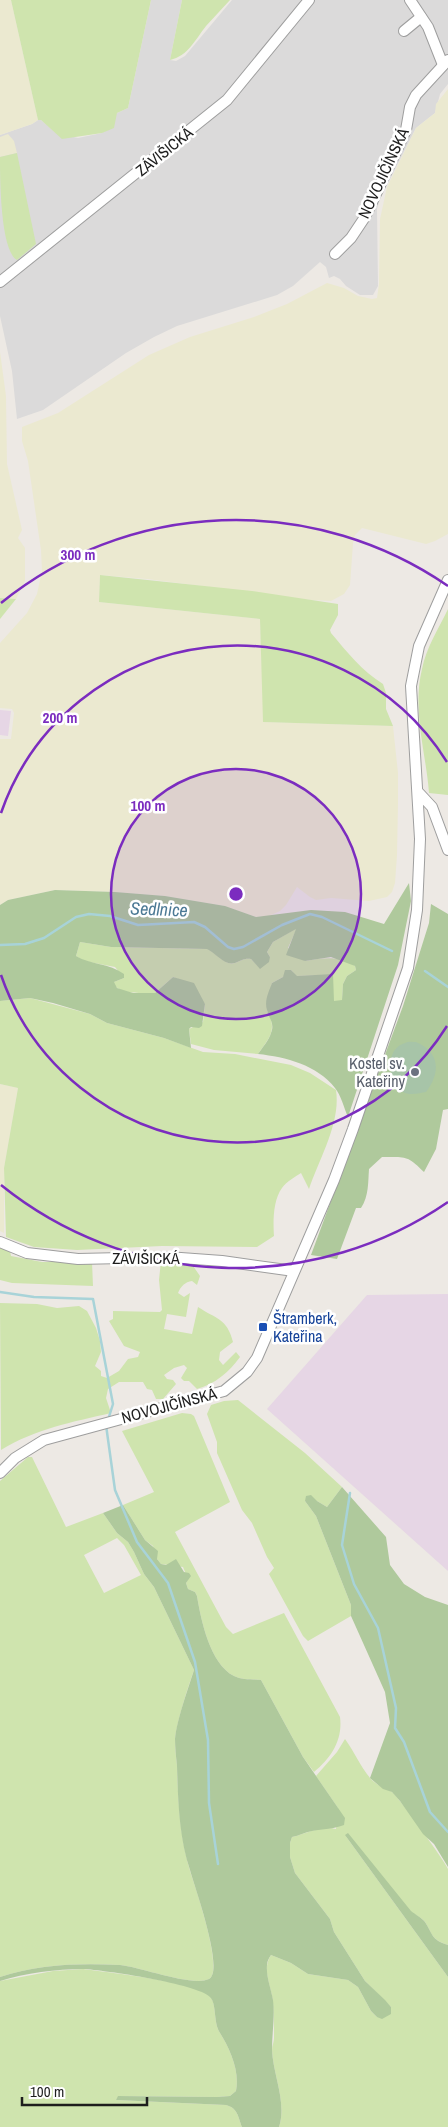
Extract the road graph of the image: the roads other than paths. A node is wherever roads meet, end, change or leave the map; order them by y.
1 (309, 0) edge
2 (410, 0) edge
3 (421, 17) junction
4 (404, 30) dead end
5 (445, 63) edge
6 (335, 254) dead end
7 (0, 282) edge
8 (448, 580) edge
9 (418, 793) junction
10 (448, 850) edge
11 (0, 1242) edge
12 (294, 1271) junction
13 (0, 1473) edge

1 - 7 street, ZÁVIŠICKÁ
2 - 3 street, NOVOJIČÍNSKÁ
3 - 4 street
3 - 5 street, NOVOJIČÍNSKÁ
5 - 6 street, NOVOJIČÍNSKÁ
8 - 9 street, NOVOJIČÍNSKÁ
9 - 10 street
9 - 12 street, NOVOJIČÍNSKÁ
11 - 12 street, ZÁVIŠICKÁ
12 - 13 street, NOVOJIČÍNSKÁ

